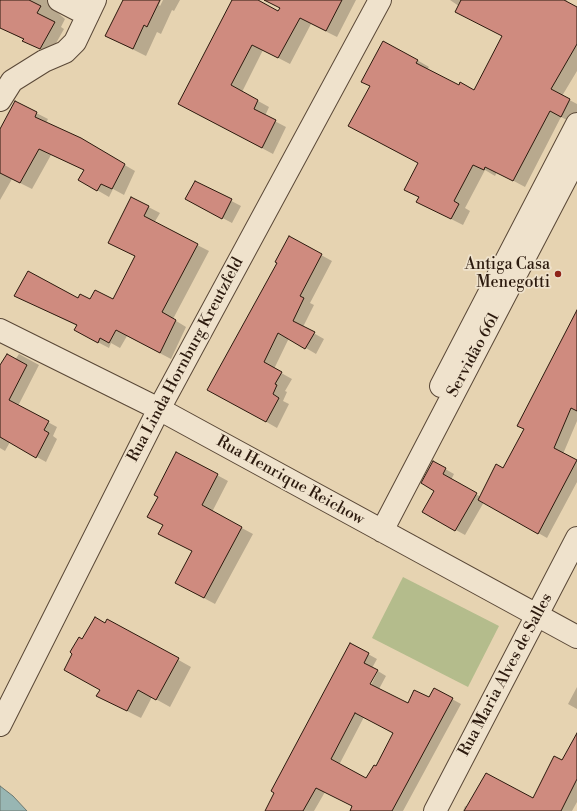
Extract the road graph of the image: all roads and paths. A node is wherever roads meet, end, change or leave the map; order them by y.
1 (59, 0) edge
2 (380, 0) edge
3 (92, 7) edge
4 (0, 100) edge
5 (577, 124) edge
6 (577, 157) edge
7 (0, 330) edge
8 (441, 386) dead end
9 (159, 409) junction
10 (382, 531) junction
11 (577, 538) edge
12 (537, 616) junction
13 (577, 637) edge
14 (0, 725) edge
15 (435, 811) edge

1 - 3 street
2 - 9 street, Rua Linda Hornburg Kreutzfeld
3 - 4 street
5 - 8 street
6 - 10 street, Servidão 661
7 - 9 street, Rua Henrique Reichow
9 - 10 street, Rua Henrique Reichow
9 - 14 street, Rua Linda Hornburg Kreutzfeld
10 - 12 street, Rua Henrique Reichow
11 - 12 street, Rua Maria Alves de Salles
12 - 13 street, Rua Henrique Reichow
12 - 15 street, Rua Maria Alves de Salles

